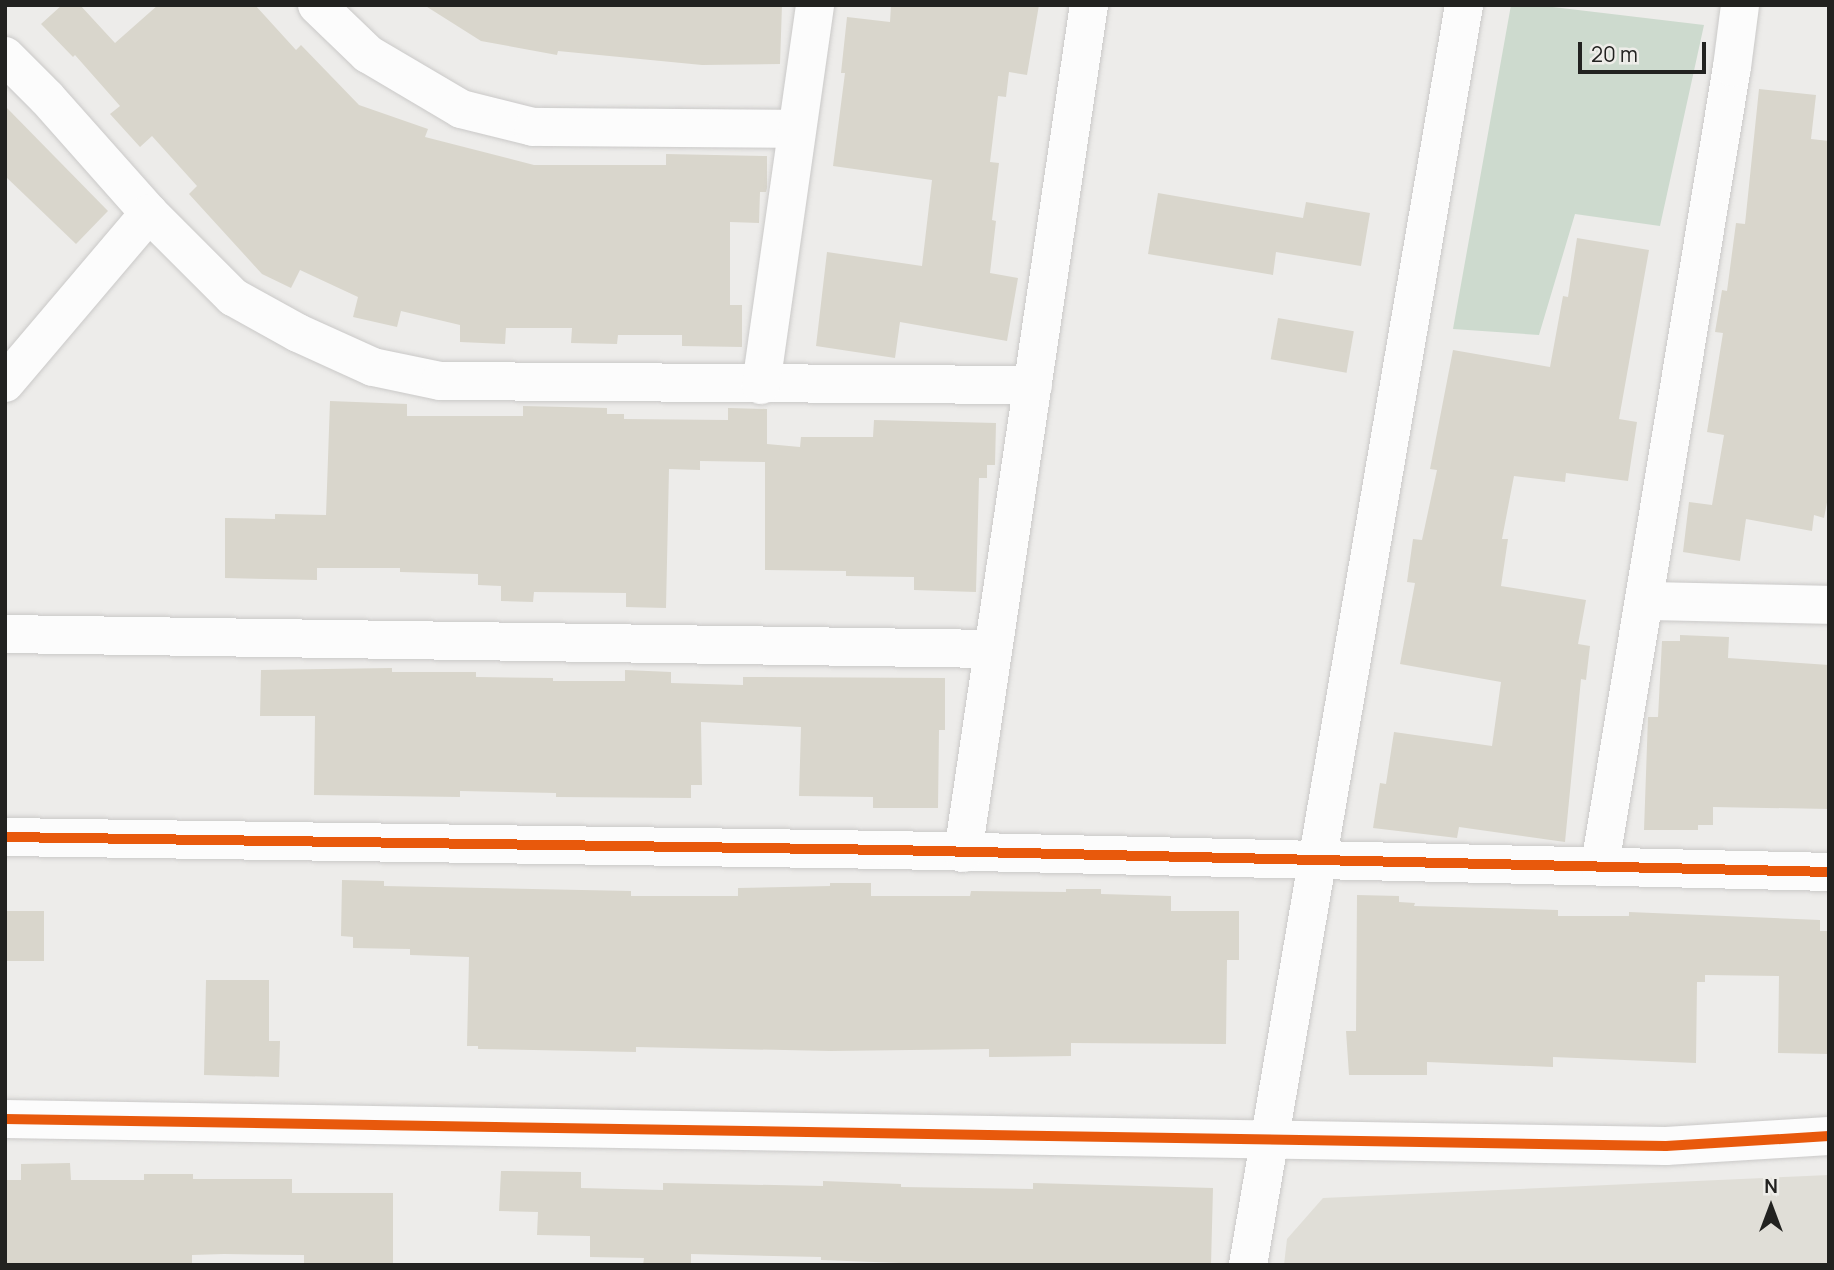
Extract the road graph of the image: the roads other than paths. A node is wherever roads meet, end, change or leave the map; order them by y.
1 (317, 5) edge
2 (815, 5) edge
3 (1089, 5) edge
4 (1465, 5) edge
5 (1740, 5) edge
6 (5, 56) edge
7 (795, 129) junction
8 (149, 214) junction
9 (5, 383) edge
10 (761, 384) junction
11 (1033, 384) junction
12 (1645, 601) junction
13 (1829, 605) edge
14 (5, 634) edge
15 (992, 649) junction
16 (5, 837) edge
17 (962, 853) junction
18 (1317, 862) junction
19 (1600, 865) junction
20 (1829, 872) edge
21 (5, 1119) edge
22 (1829, 1136) edge
23 (1267, 1142) junction
24 (1248, 1265) edge

1 - 7 street
2 - 7 street
3 - 11 street
4 - 18 street
5 - 12 street
6 - 8 street
7 - 10 street
8 - 9 street
8 - 10 street
10 - 11 street
11 - 15 street
12 - 13 street
12 - 19 street
14 - 15 street
15 - 17 street
16 - 17 street
17 - 18 street
18 - 19 street
18 - 23 street
19 - 20 street
21 - 23 street
22 - 23 street
23 - 24 street

